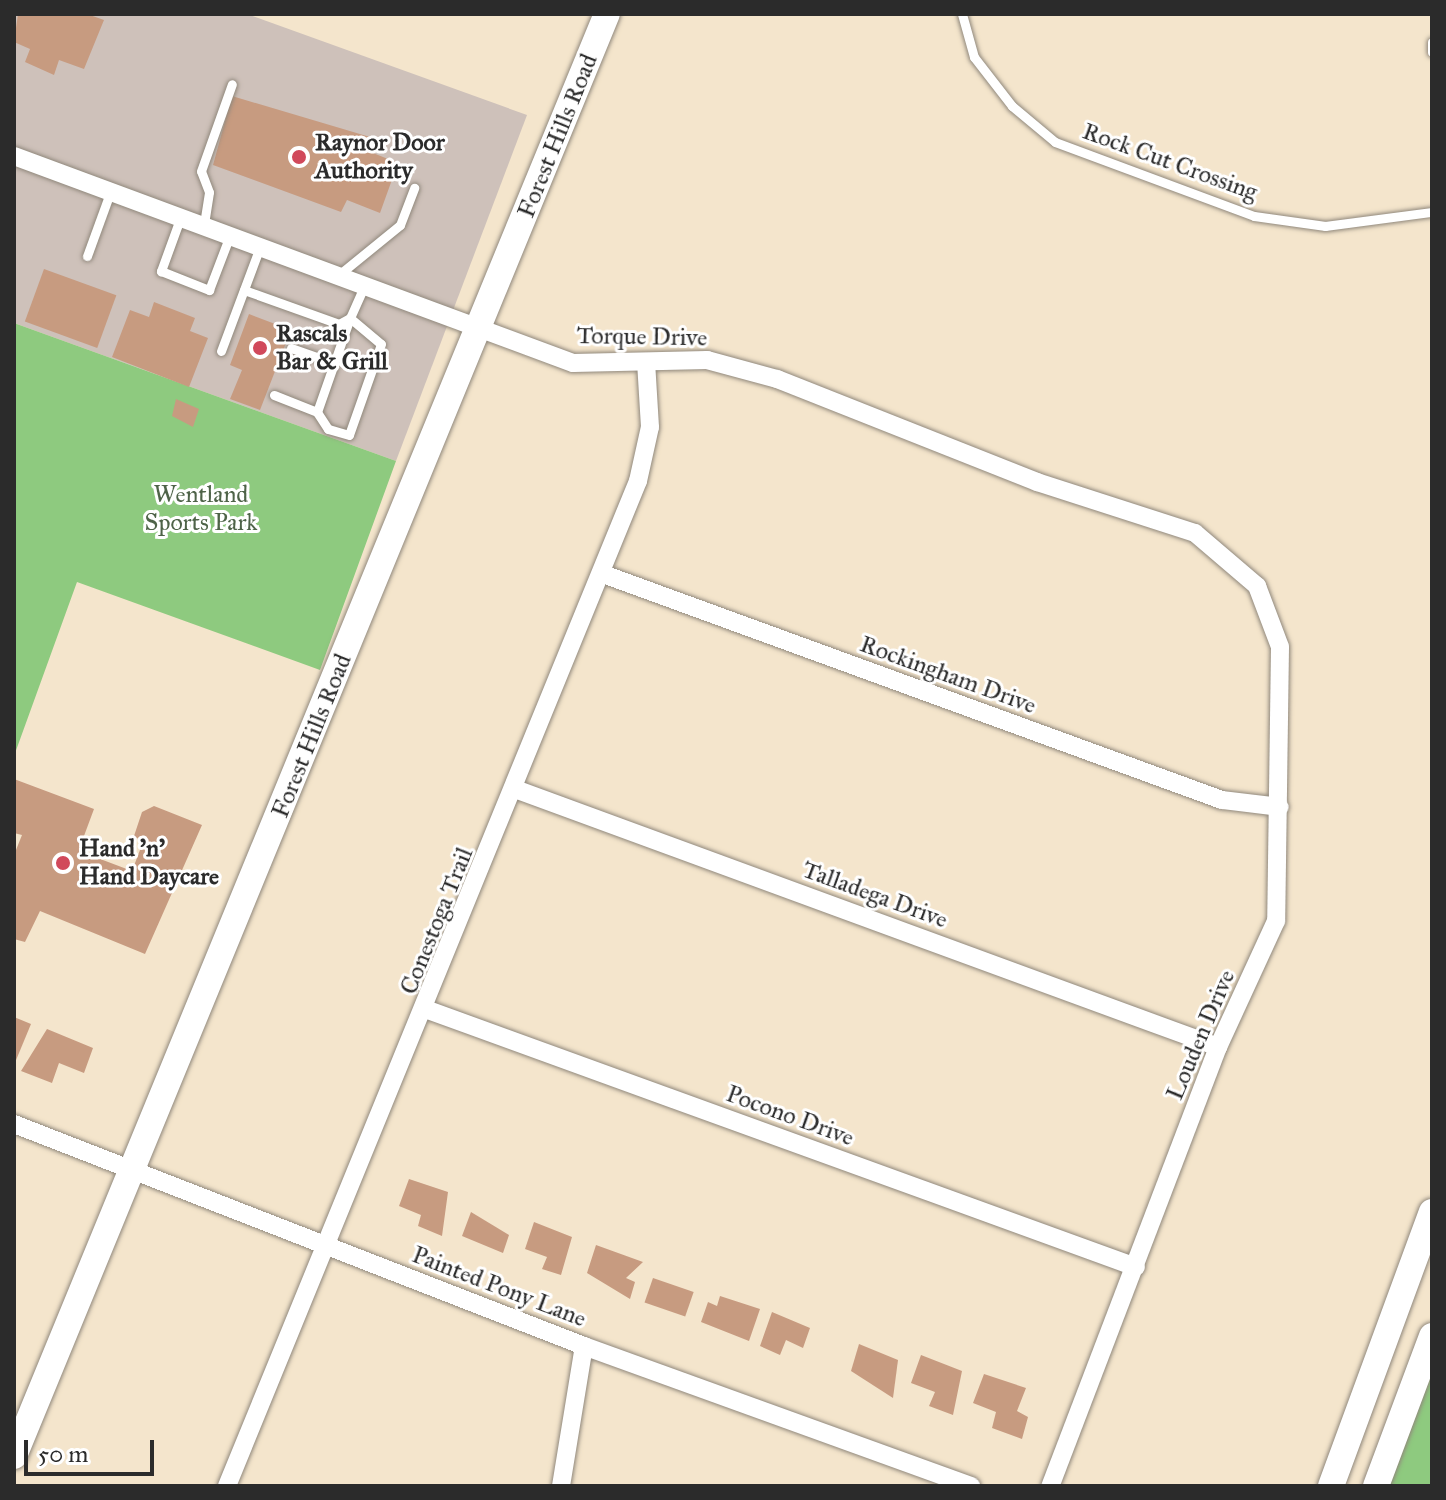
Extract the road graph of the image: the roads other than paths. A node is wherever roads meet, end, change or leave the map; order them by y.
1 (607, 14) edge
2 (962, 14) edge
3 (1432, 42) edge
4 (1432, 52) edge
5 (232, 84) dead end
6 (14, 156) edge
7 (414, 188) dead end
8 (111, 190) junction
9 (1432, 212) edge
10 (181, 216) junction
11 (204, 224) junction
12 (230, 233) junction
13 (261, 244) junction
14 (87, 256) dead end
15 (341, 273) junction
16 (366, 282) junction
17 (244, 290) junction
18 (350, 318) junction
19 (482, 323) junction
20 (291, 348) dead end
21 (221, 351) dead end
22 (646, 362) junction
23 (334, 363) junction
24 (274, 395) dead end
25 (317, 412) junction
26 (603, 574) junction
27 (1257, 586) joint
28 (515, 789) junction
29 (1280, 807) junction
30 (428, 1010) junction
31 (1218, 1047) junction
32 (14, 1124) edge
33 (131, 1172) junction
34 (1432, 1212) edge
35 (323, 1245) junction
36 (1136, 1267) junction
37 (1432, 1336) edge
38 (584, 1346) junction
39 (14, 1456) edge
40 (227, 1486) edge
41 (561, 1486) edge
42 (971, 1486) edge
43 (1050, 1486) edge
44 (1331, 1486) edge
45 (1376, 1486) edge

1 - 19 street, Forest Hills Road
2 - 9 lane, Rock Cut Crossing
3 - 4 lane
5 - 11 lane
6 - 8 street, Torque Drive
7 - 15 lane
8 - 10 street, Torque Drive
8 - 14 lane
10 - 11 street, Torque Drive
10 - 12 lane
11 - 12 street, Torque Drive
12 - 13 street, Torque Drive
13 - 15 street, Torque Drive
13 - 17 lane
15 - 16 street, Torque Drive
16 - 18 lane
16 - 19 street, Torque Drive
17 - 18 lane
17 - 21 lane
18 - 23 lane
18 - 25 lane
19 - 22 street, Torque Drive
19 - 33 street, Forest Hills Road
20 - 23 lane
22 - 26 street, Conestoga Trail
22 - 27 street, Torque Drive
23 - 25 lane
24 - 25 lane
26 - 28 street, Conestoga Trail
26 - 29 street, Rockingham Drive
27 - 29 street, Louden Drive
28 - 30 street, Conestoga Trail
28 - 31 street, Talladega Drive
29 - 31 street, Louden Drive
30 - 35 street, Conestoga Trail
30 - 36 street, Pocono Drive
31 - 36 street, Louden Drive
32 - 33 street, Painted Pony Lane
33 - 35 street, Painted Pony Lane
33 - 39 street, Forest Hills Road
34 - 44 street
35 - 38 street, Painted Pony Lane
35 - 40 street, Conestoga Trail
36 - 43 street, Louden Drive
37 - 45 street
38 - 41 street
38 - 42 street, Painted Pony Lane

